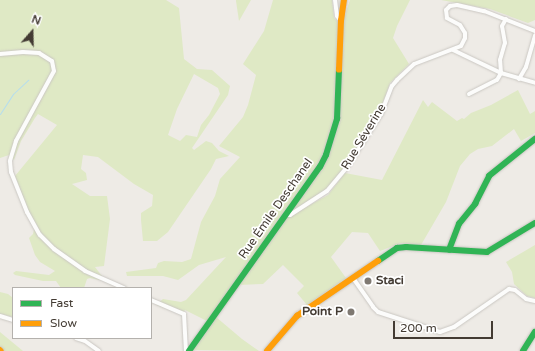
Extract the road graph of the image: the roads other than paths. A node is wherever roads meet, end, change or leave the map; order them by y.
1 (335, 0) edge
2 (344, 0) edge
3 (348, 0) edge
4 (342, 14) junction
5 (506, 19) junction
6 (341, 22) junction
7 (535, 31) edge
8 (535, 35) edge
9 (453, 50) junction
10 (0, 54) edge
11 (501, 74) junction
12 (519, 79) junction
13 (535, 83) edge
14 (470, 94) dead end
15 (535, 139) edge
16 (285, 215) junction
17 (535, 222) edge
18 (449, 250) junction
19 (353, 278) junction
20 (122, 287) edge
21 (152, 300) edge
22 (535, 301) edge
23 (0, 316) edge
24 (12, 320) edge
25 (535, 332) edge
26 (79, 339) edge
27 (99, 351) edge
28 (188, 351) edge
29 (267, 351) edge
30 (523, 351) edge

1 - 6 street
2 - 4 main road, Rue Émile Deschanel
3 - 4 main road, Rue Émile Deschanel
4 - 6 main road, Rue Émile Deschanel
5 - 7 street, Rue Séverine
5 - 9 street, Rue Séverine
5 - 11 street
6 - 16 main road, Rue Émile Deschanel
8 - 12 street
9 - 11 street
9 - 16 street, Rue Séverine
10 - 20 street
11 - 12 street
11 - 14 street
12 - 13 street
15 - 18 main road
16 - 28 main road, Rue Émile Deschanel
17 - 18 main road
18 - 19 main road
19 - 22 street
19 - 29 main road
21 - 28 street
23 - 24 street
25 - 30 main road
26 - 27 street

